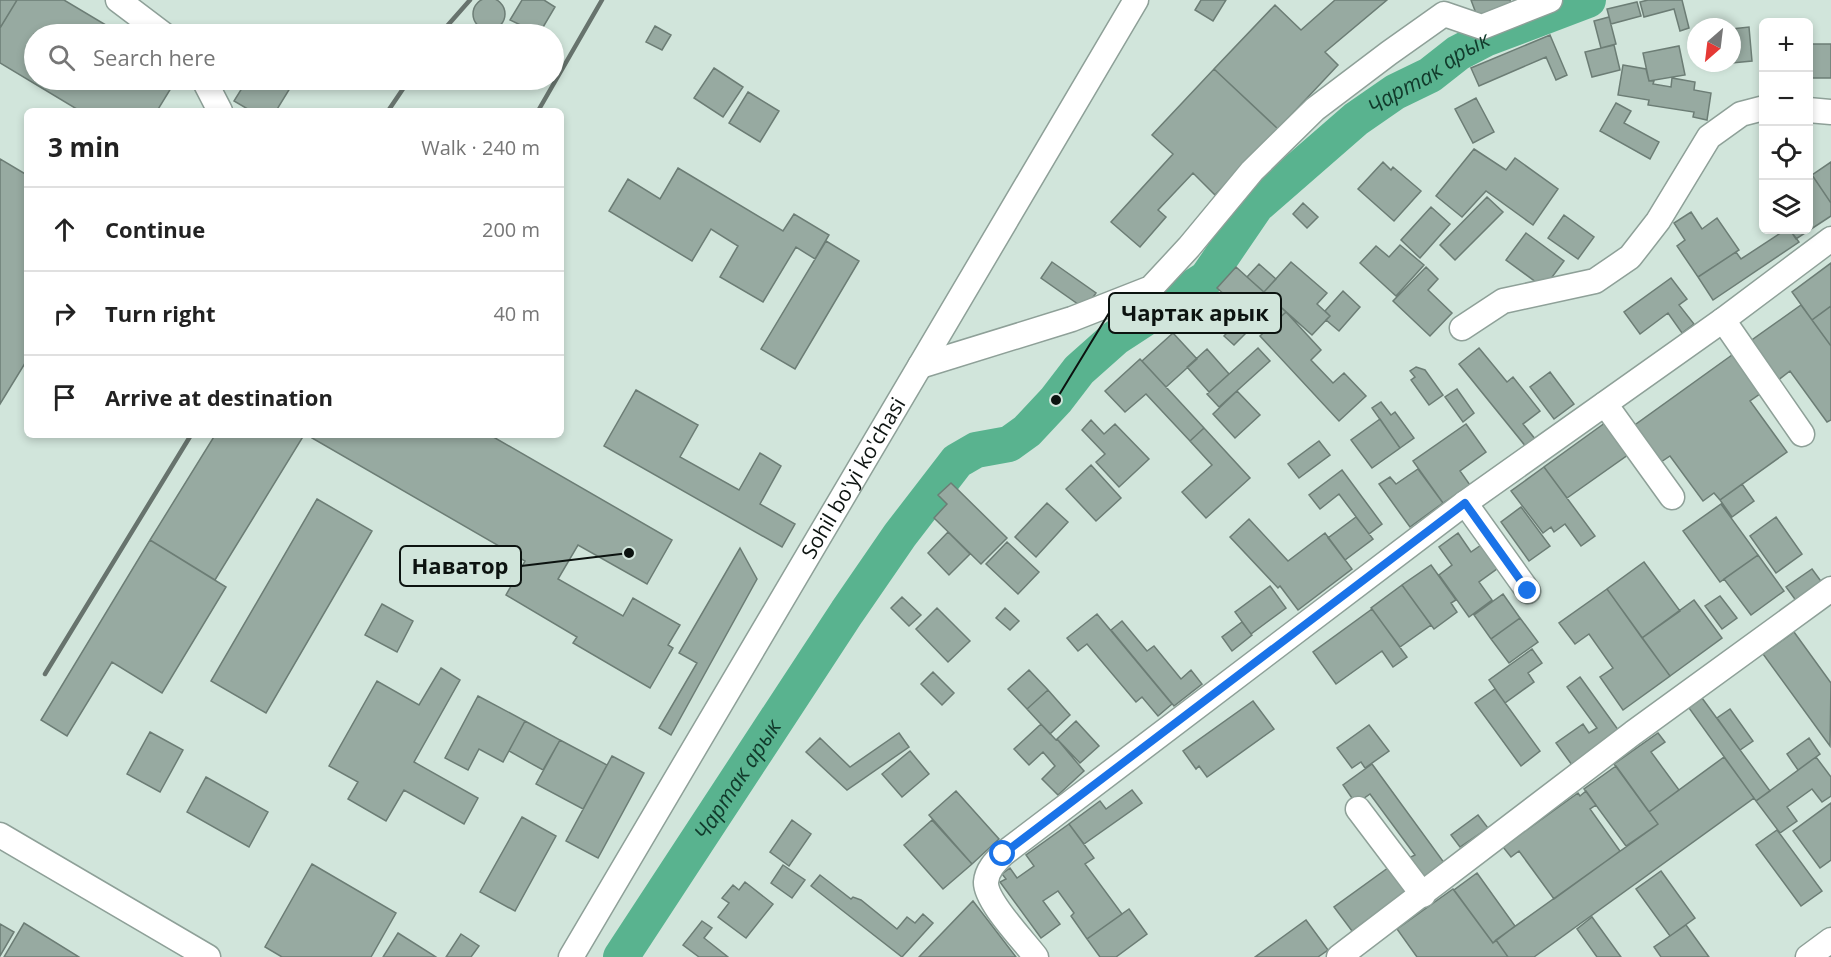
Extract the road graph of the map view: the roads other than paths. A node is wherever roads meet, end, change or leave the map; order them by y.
1 (118, 0) edge
2 (1136, 0) edge
3 (1550, 0) edge
4 (150, 24) edge
5 (209, 90) edge
6 (218, 108) edge
7 (1759, 109) edge
8 (1813, 110) edge
9 (1831, 112) edge
10 (1831, 239) edge
11 (1723, 320) junction
12 (1462, 328) dead end
13 (920, 366) junction
14 (1605, 404) junction
15 (1802, 434) dead end
16 (1672, 497) dead end
17 (1465, 503) junction
18 (1831, 589) edge
19 (1528, 591) dead end
20 (1358, 809) dead end
21 (0, 835) edge
22 (1423, 895) junction
23 (1831, 940) edge
24 (208, 957) edge
25 (571, 957) edge
26 (1036, 957) edge
27 (1339, 957) edge
28 (1808, 957) edge

1 - 4 street
2 - 13 street, Sohil bo'yi ko'chasi
3 - 13 street
5 - 6 street
7 - 12 street
8 - 9 street
10 - 11 street
11 - 14 street
11 - 15 street
13 - 25 street, Sohil bo'yi ko'chasi
14 - 16 street
14 - 17 street
17 - 19 street
17 - 26 street
18 - 22 street
20 - 22 street
21 - 24 street
22 - 27 street
23 - 28 street

